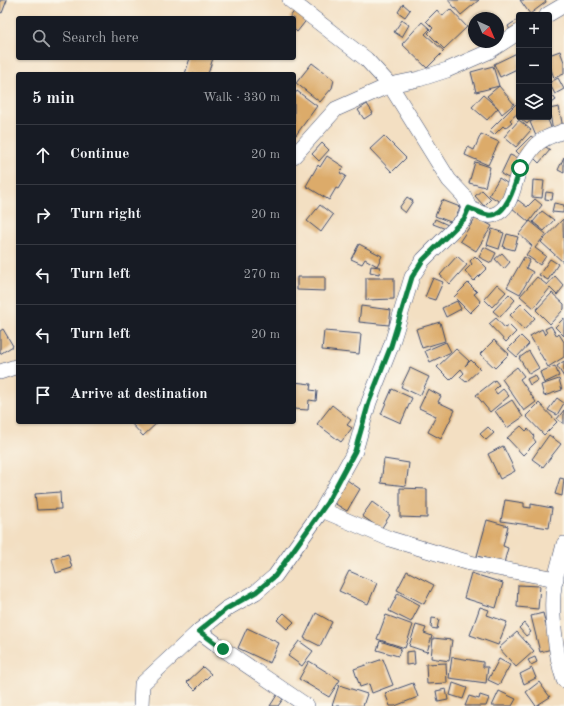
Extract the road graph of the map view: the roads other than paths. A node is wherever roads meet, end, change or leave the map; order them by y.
1 (290, 0) edge
2 (564, 5) edge
3 (551, 12) edge
4 (516, 34) edge
5 (390, 85) junction
6 (564, 131) edge
7 (296, 154) edge
8 (469, 208) junction
9 (16, 367) edge
10 (0, 372) edge
11 (322, 510) junction
12 (564, 544) edge
13 (556, 579) junction
14 (199, 631) junction
15 (564, 680) edge
16 (141, 706) edge
17 (307, 706) edge

1 - 5 street
2 - 3 street
4 - 5 street
5 - 7 street
5 - 8 street
6 - 8 street
8 - 11 street
9 - 10 street
11 - 13 street
11 - 14 street
12 - 13 street
13 - 15 street
14 - 16 street
14 - 17 street

